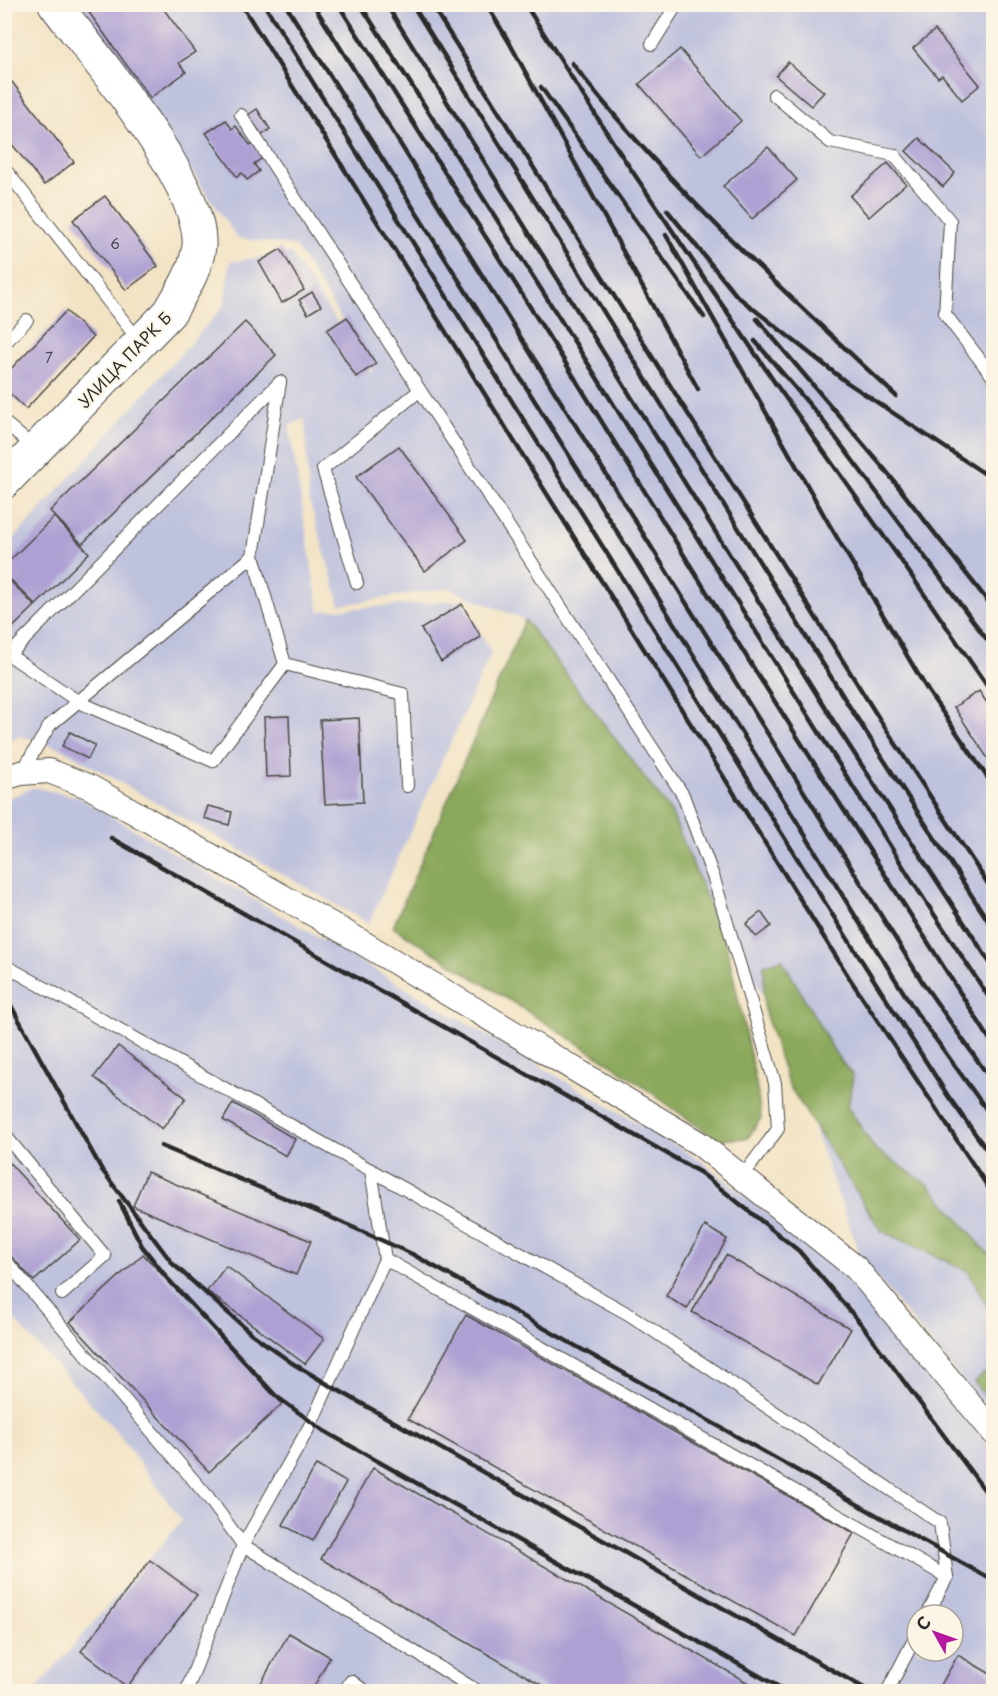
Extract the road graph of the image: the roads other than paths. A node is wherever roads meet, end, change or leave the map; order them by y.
1 (55, 4) edge
2 (677, 4) edge
3 (652, 44) dead end
4 (774, 95) dead end
5 (241, 115) dead end
6 (4, 168) edge
7 (27, 320) dead end
8 (141, 343) junction
9 (4, 344) edge
10 (993, 378) edge
11 (419, 391) junction
12 (4, 422) edge
13 (36, 449) junction
14 (4, 482) edge
15 (253, 556) junction
16 (357, 583) dead end
17 (285, 664) junction
18 (79, 702) junction
19 (13, 775) edge
20 (407, 786) dead end
21 (4, 965) edge
22 (4, 1134) edge
23 (371, 1170) junction
24 (742, 1177) junction
25 (385, 1258) junction
26 (4, 1259) edge
27 (62, 1294) dead end
28 (993, 1433) edge
29 (243, 1545) junction
30 (947, 1577) junction
31 (933, 1603) edge
32 (905, 1657) edge
33 (186, 1692) edge
34 (344, 1692) edge
35 (366, 1692) edge
36 (479, 1692) edge
37 (887, 1692) edge

1 - 8 street, УЛИЦА ПАРК Б
2 - 3 lane
4 - 10 lane
5 - 11 lane
6 - 8 lane
7 - 9 lane
8 - 13 street, УЛИЦА ПАРК Б
11 - 16 lane
11 - 24 lane
12 - 13 lane
13 - 14 street, УЛИЦА ПАРК Б
15 - 17 lane
15 - 18 lane
15 - 18 lane
17 - 18 lane
17 - 20 lane
18 - 19 lane
19 - 24 street
21 - 23 lane
22 - 27 lane
23 - 25 lane
23 - 30 lane
24 - 28 street
25 - 29 lane
25 - 30 lane
26 - 29 lane
29 - 33 lane
29 - 36 lane
30 - 31 lane
32 - 37 lane
34 - 35 lane

